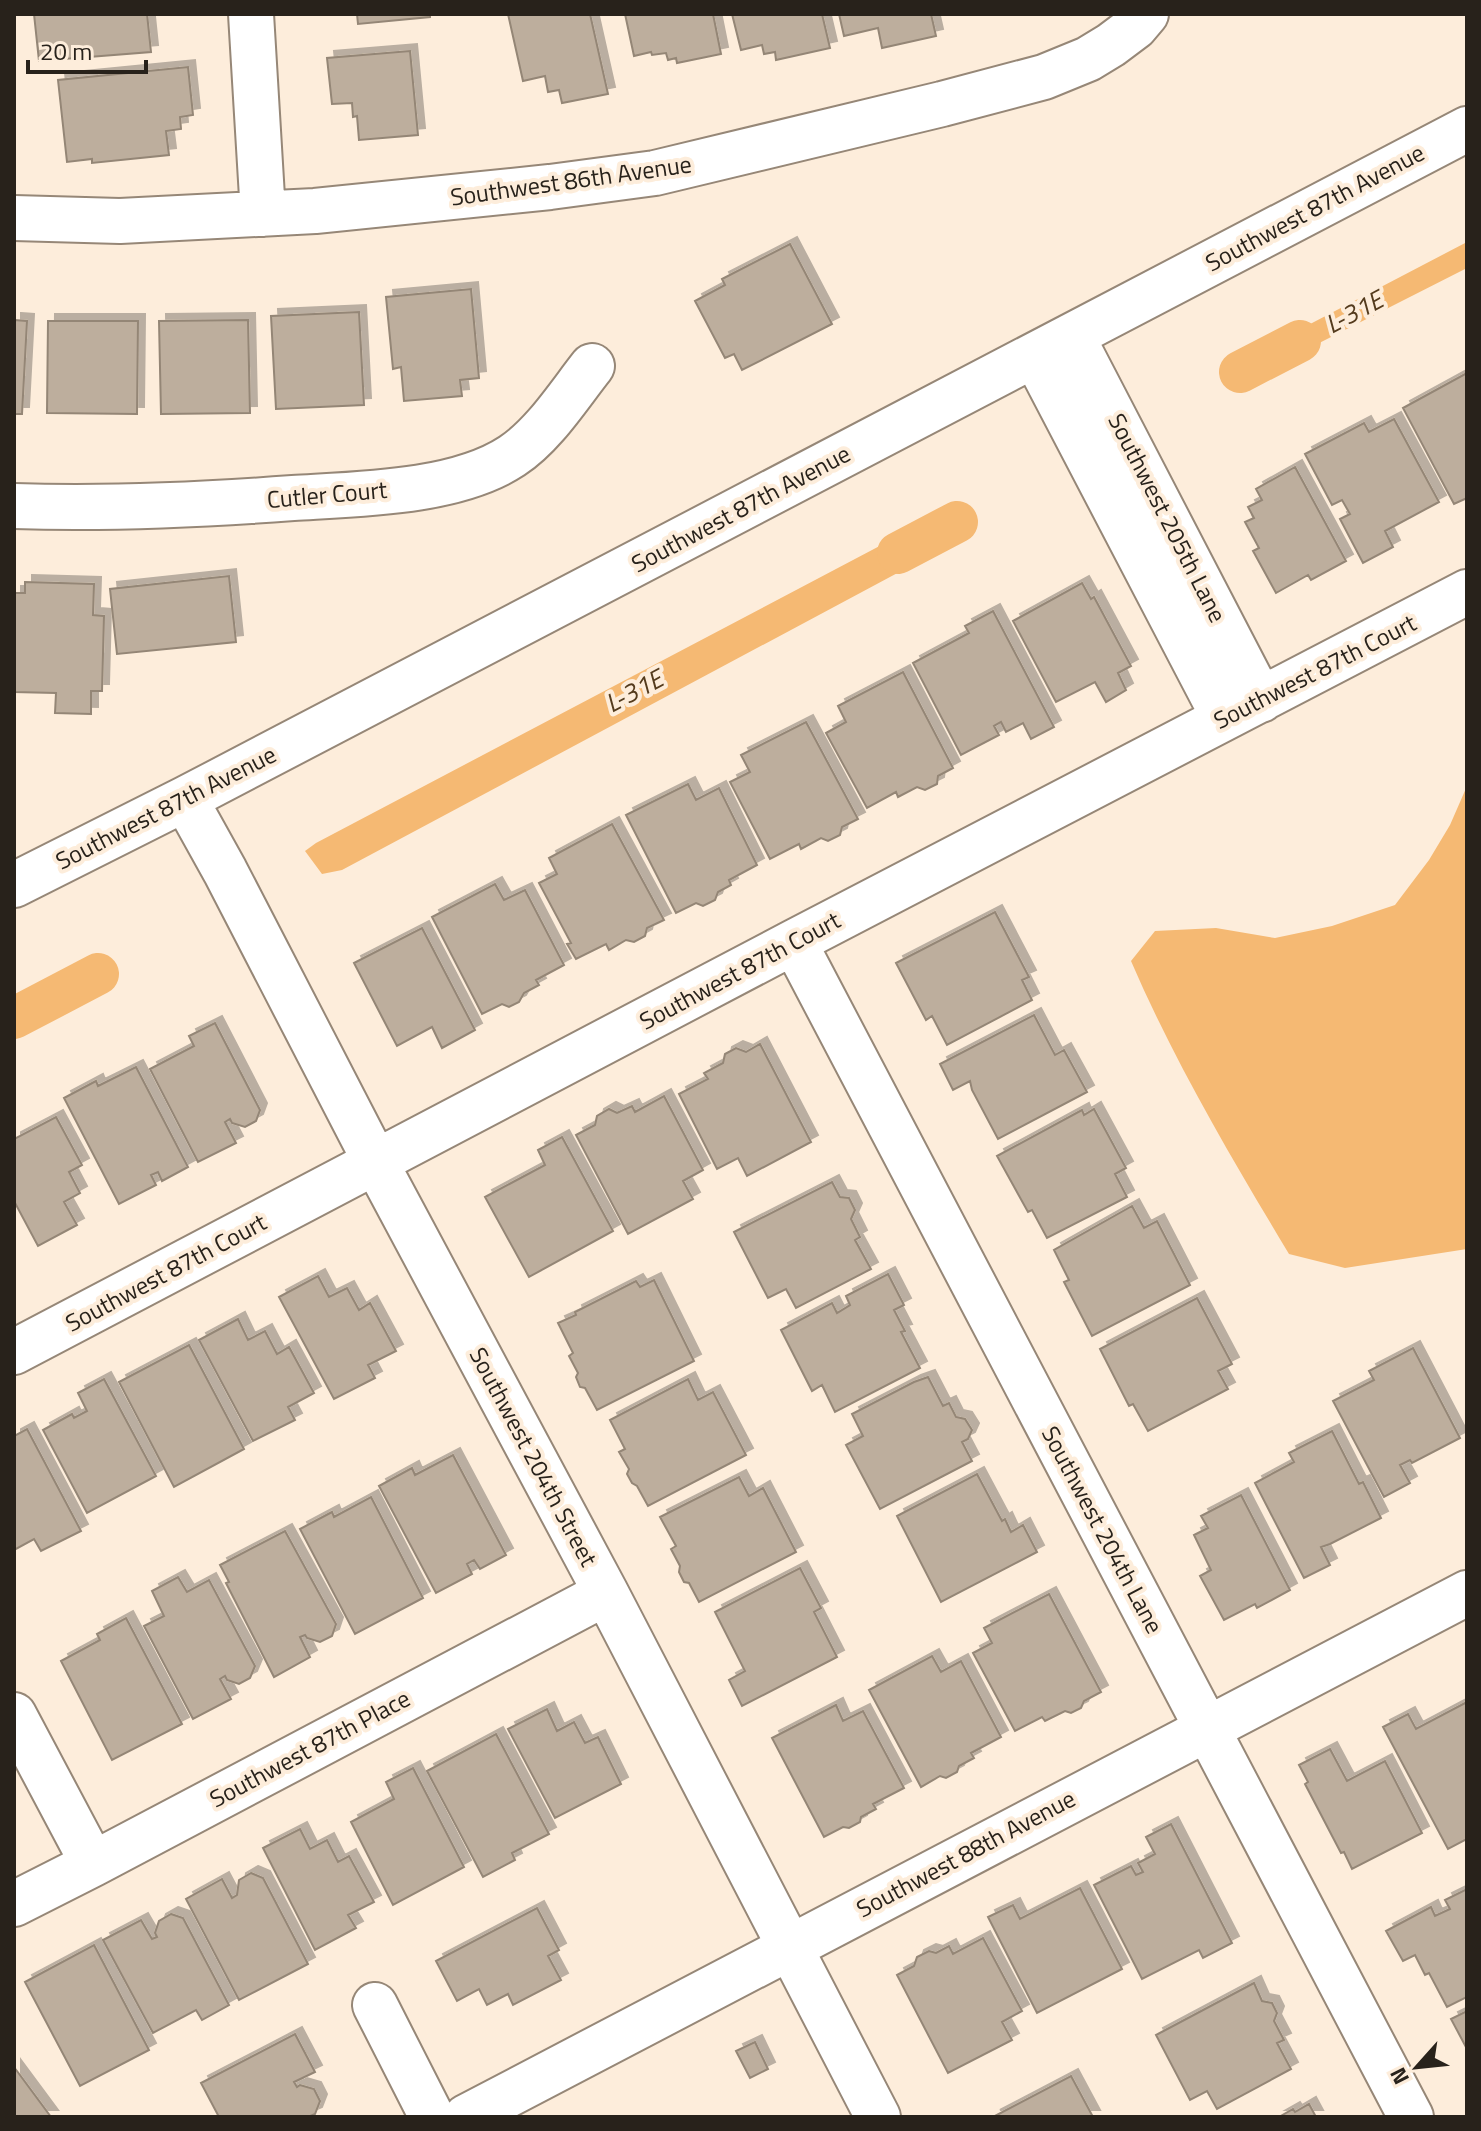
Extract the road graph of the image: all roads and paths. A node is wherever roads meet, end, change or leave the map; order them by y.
1 (251, 14) edge
2 (1146, 14) edge
3 (1467, 129) edge
4 (263, 214) junction
5 (14, 218) edge
6 (1054, 346) junction
7 (592, 366) dead end
8 (14, 506) edge
9 (1467, 592) edge
10 (1243, 709) junction
11 (185, 799) junction
12 (14, 885) edge
13 (794, 942) junction
14 (376, 1163) junction
15 (14, 1352) edge
16 (606, 1593) junction
17 (1467, 1593) edge
18 (14, 1715) edge
19 (1207, 1729) junction
20 (93, 1864) junction
21 (14, 1904) edge
22 (789, 1947) junction
23 (375, 2005) dead end
24 (432, 2117) edge
25 (466, 2117) edge
26 (878, 2117) edge
27 (1411, 2117) edge

1 - 4 street
2 - 4 street, Southwest 86th Avenue
3 - 6 street, Southwest 87th Avenue
4 - 5 street, Southwest 86th Avenue
6 - 10 street, Southwest 205th Lane
6 - 11 street, Southwest 87th Avenue
7 - 8 street, Cutler Court
9 - 10 street, Southwest 87th Court
10 - 13 street, Southwest 87th Court
11 - 12 street, Southwest 87th Avenue
11 - 14 street, Southwest 204th Street
13 - 14 street, Southwest 87th Court
13 - 19 street, Southwest 204th Lane
14 - 15 street, Southwest 87th Court
14 - 16 street, Southwest 204th Street
16 - 20 street, Southwest 87th Place
16 - 22 street, Southwest 204th Street
17 - 19 street, Southwest 88th Avenue
18 - 20 street
19 - 22 street, Southwest 88th Avenue
19 - 27 street, Southwest 204th Lane
20 - 21 street, Southwest 87th Place
22 - 25 street, Southwest 88th Avenue
22 - 26 street, Southwest 204th Street
23 - 24 street

